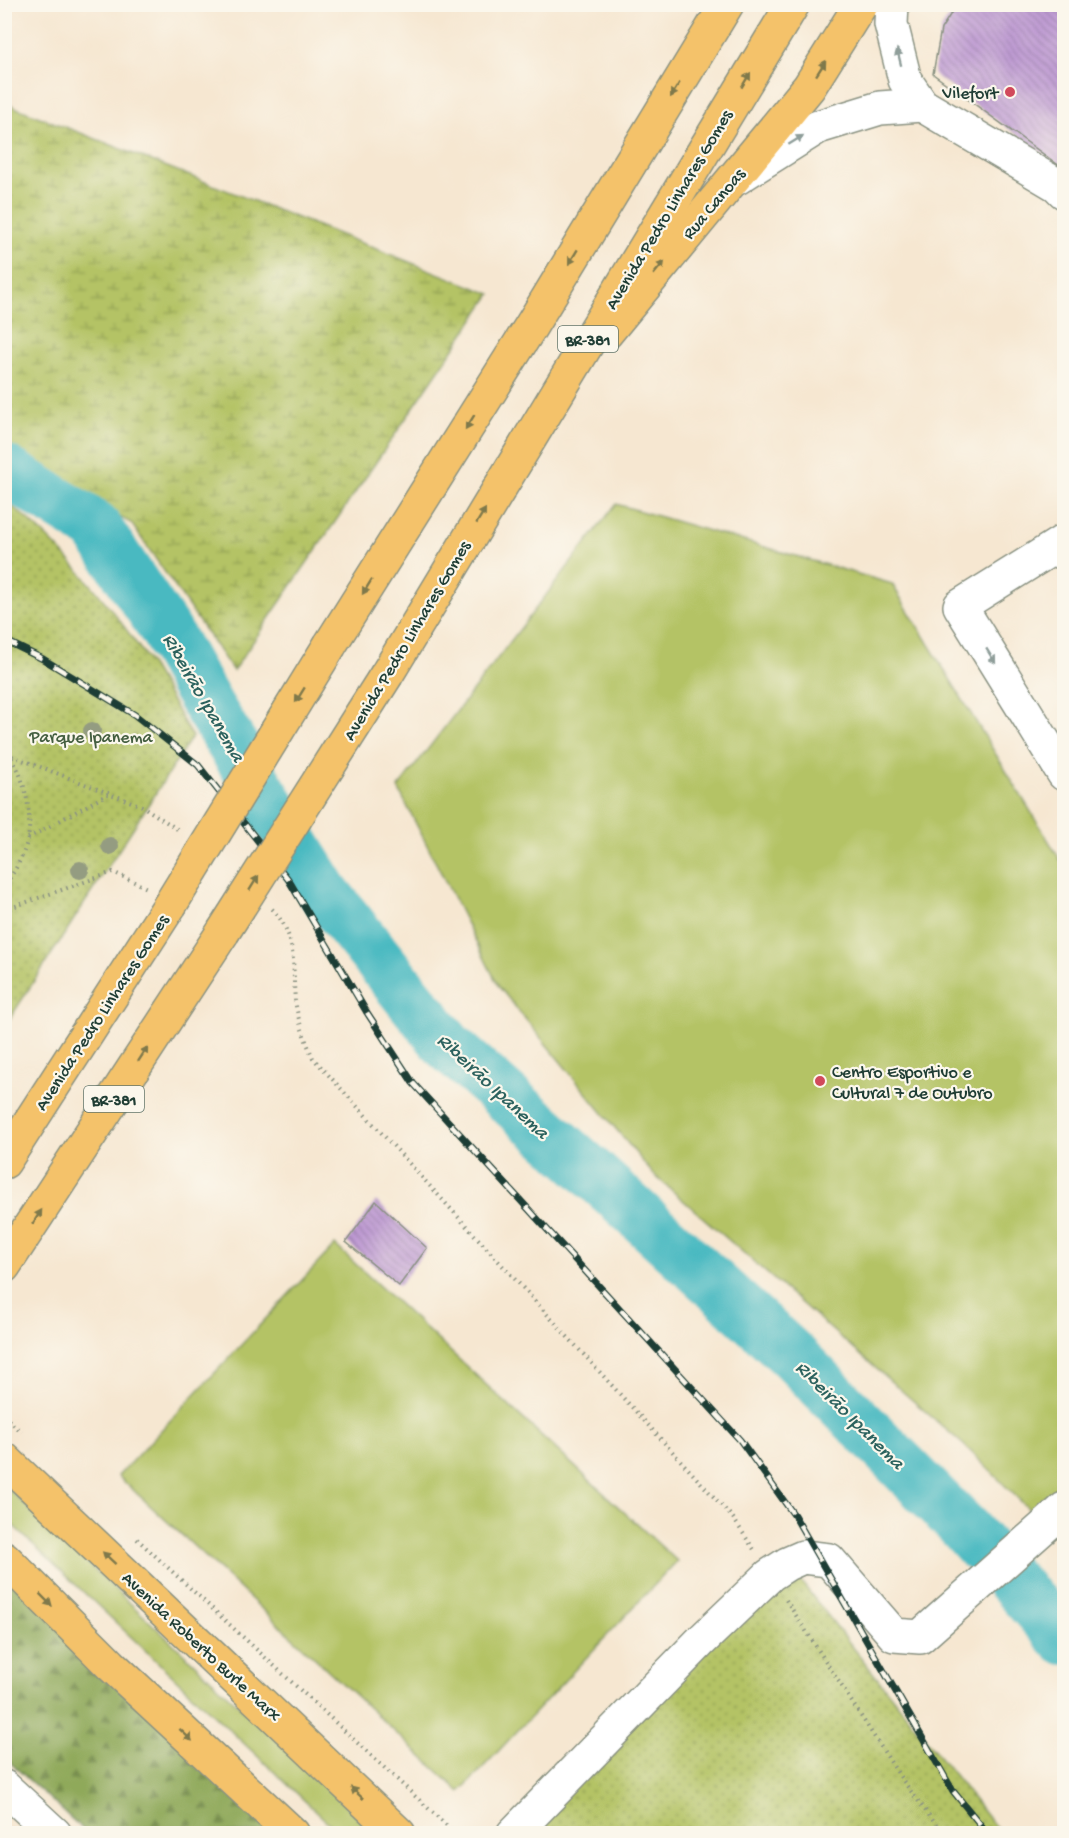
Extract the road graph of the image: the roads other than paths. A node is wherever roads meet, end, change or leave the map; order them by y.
1 (728, 4) edge
2 (793, 4) edge
3 (861, 4) edge
4 (892, 4) edge
5 (922, 105) junction
6 (729, 183) junction
7 (1065, 192) edge
8 (555, 394) junction
9 (1065, 541) edge
10 (1065, 774) edge
11 (4, 1162) edge
12 (4, 1266) edge
13 (4, 1459) edge
14 (1065, 1509) edge
15 (4, 1558) edge
16 (4, 1787) edge
17 (55, 1833) edge
18 (293, 1833) edge
19 (399, 1833) edge
20 (513, 1833) edge

1 -> 11 main road, Avenida Pedro Linhares Gomes / BR-381, bridge
8 -> 2 main road, Avenida Pedro Linhares Gomes / BR-381
6 -> 3 main road, Rua Canoas
5 -> 4 street
6 -> 5 street
5 - 7 street
8 -> 6 main road, Rua Canoas
12 -> 8 main road, Avenida Pedro Linhares Gomes / BR-381, bridge
9 -> 10 street
19 -> 13 main road, Avenida Roberto Burle Marx
14 - 20 street
15 -> 18 main road
16 - 17 street

